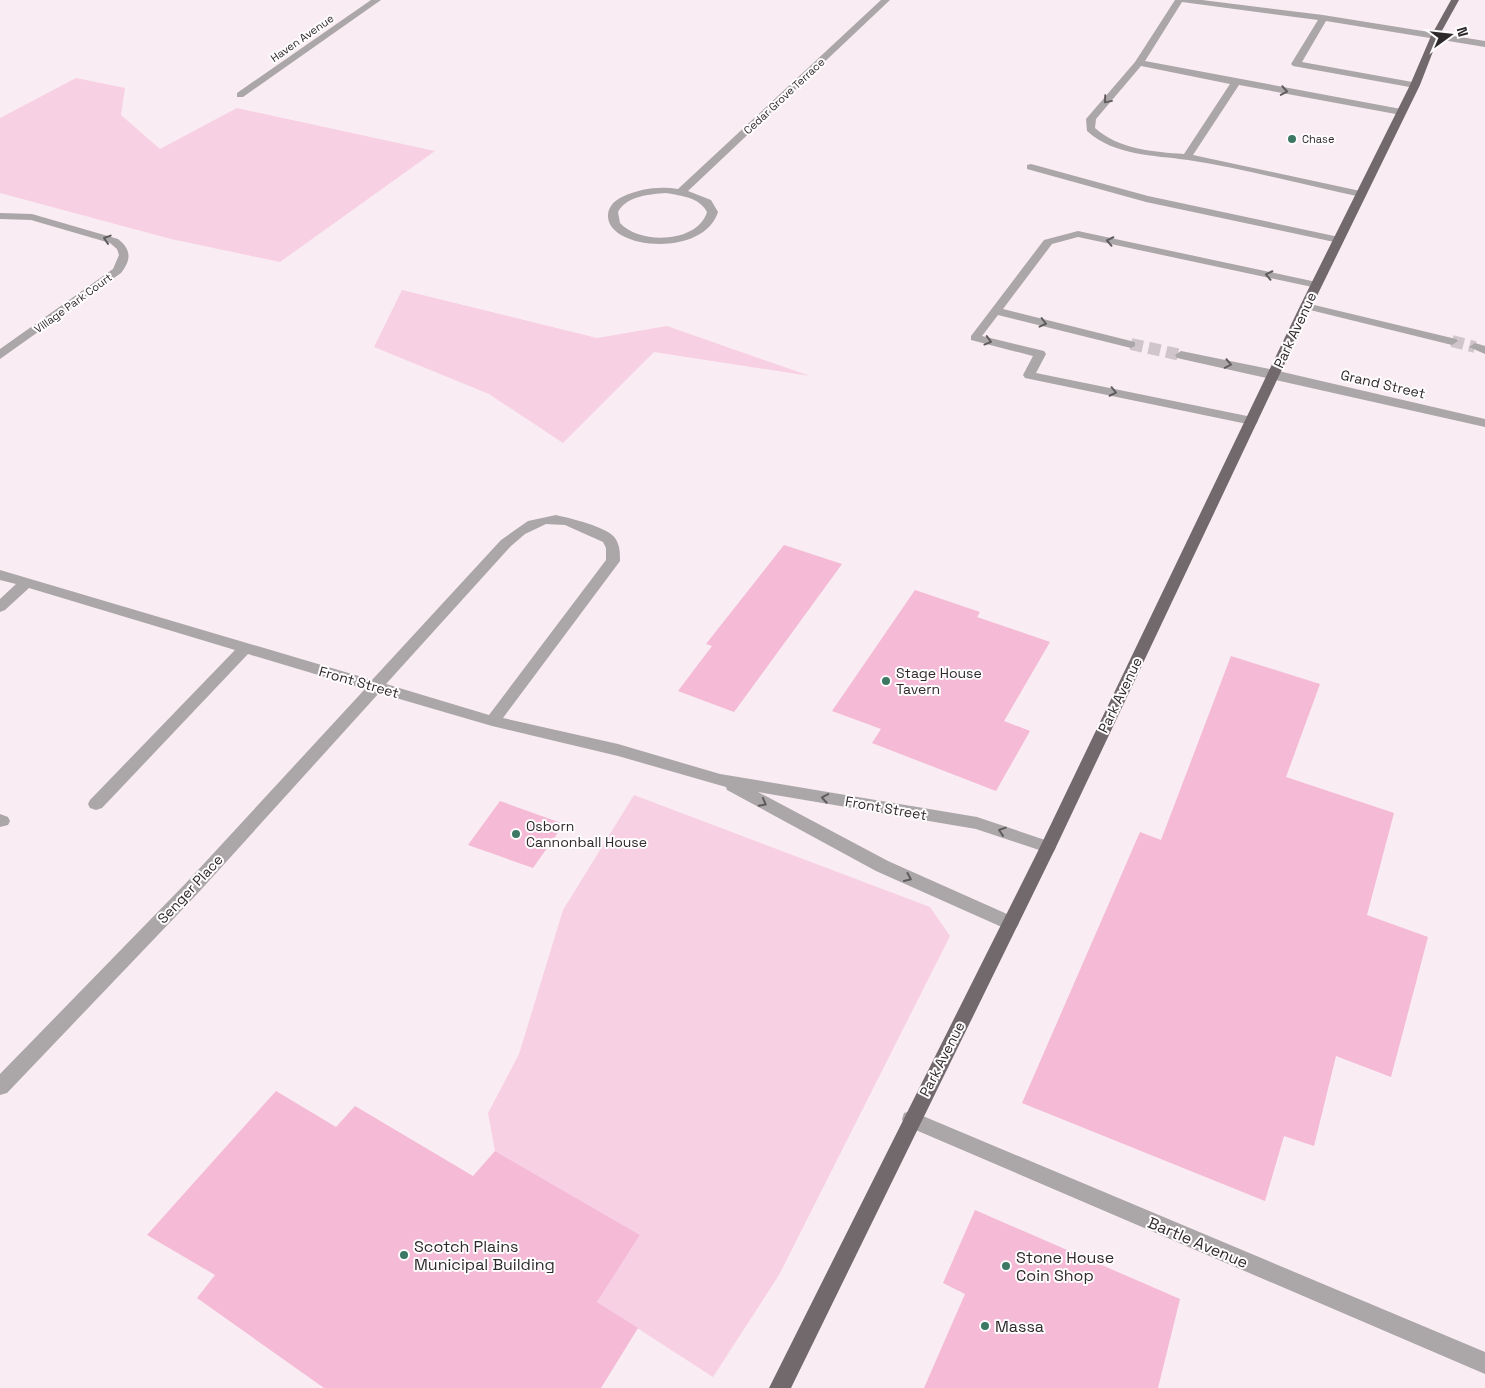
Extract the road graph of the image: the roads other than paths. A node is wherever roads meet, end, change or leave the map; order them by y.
1 (377, 0) edge
2 (886, 0) edge
3 (1181, 0) edge
4 (1455, 0) edge
5 (1323, 18) junction
6 (1435, 36) junction
7 (1485, 44) edge
8 (1139, 63) junction
9 (1236, 82) junction
10 (1415, 85) junction
11 (240, 95) dead end
12 (1401, 112) junction
13 (1187, 157) junction
14 (1031, 167) dead end
15 (682, 192) junction
16 (1361, 194) junction
17 (0, 216) edge
18 (1339, 240) junction
19 (1316, 285) junction
20 (1306, 306) junction
21 (996, 311) junction
22 (1452, 341) tunnel mouth
23 (1132, 344) tunnel mouth
24 (0, 355) edge
25 (1181, 355) tunnel mouth
26 (1274, 374) junction
27 (1252, 421) junction
28 (1485, 423) edge
29 (0, 575) edge
30 (26, 583) junction
31 (0, 607) edge
32 (244, 649) junction
33 (374, 686) junction
34 (492, 721) junction
35 (720, 780) junction
36 (96, 804) dead end
37 (1048, 847) junction
38 (1010, 923) junction
39 (0, 1087) edge
40 (911, 1119) junction
41 (1485, 1363) edge
42 (780, 1388) edge

1 - 11 street, Haven Avenue
2 - 15 street, Cedar Grove Terrace
3 - 5 street
3 - 8 street
4 - 6 main road, Park Avenue
5 - 6 street
5 - 10 street
6 - 7 street
6 - 10 main road, Park Avenue
8 - 9 street
8 -> 13 street
9 -> 12 street
9 - 13 street
10 - 12 main road, Park Avenue
12 - 16 main road, Park Avenue
13 - 16 street
14 - 18 street
15 - 15 street
16 - 18 main road, Park Avenue
24 -> 17 street, Village Park Court
18 - 19 main road, Park Avenue
19 - 20 main road, Park Avenue
19 -> 21 street
20 - 22 street
20 - 26 main road, Park Avenue
21 -> 23 street
21 -> 27 street
25 -> 26 street, Grand Street
26 - 27 main road, Park Avenue
26 - 28 street, Grand Street
27 - 37 main road, Park Avenue
29 - 30 street, Front Street
30 - 31 street
30 - 32 street, Front Street
32 - 33 street, Front Street
32 - 36 street
33 - 34 street, Front Street
33 - 34 street, Senger Place
33 - 39 street, Senger Place
34 - 35 street, Front Street
37 -> 35 street, Front Street
35 -> 38 street, Front Street
37 - 38 main road, Park Avenue
38 - 40 main road, Park Avenue
40 - 41 street, Bartle Avenue
40 - 42 main road, Park Avenue

